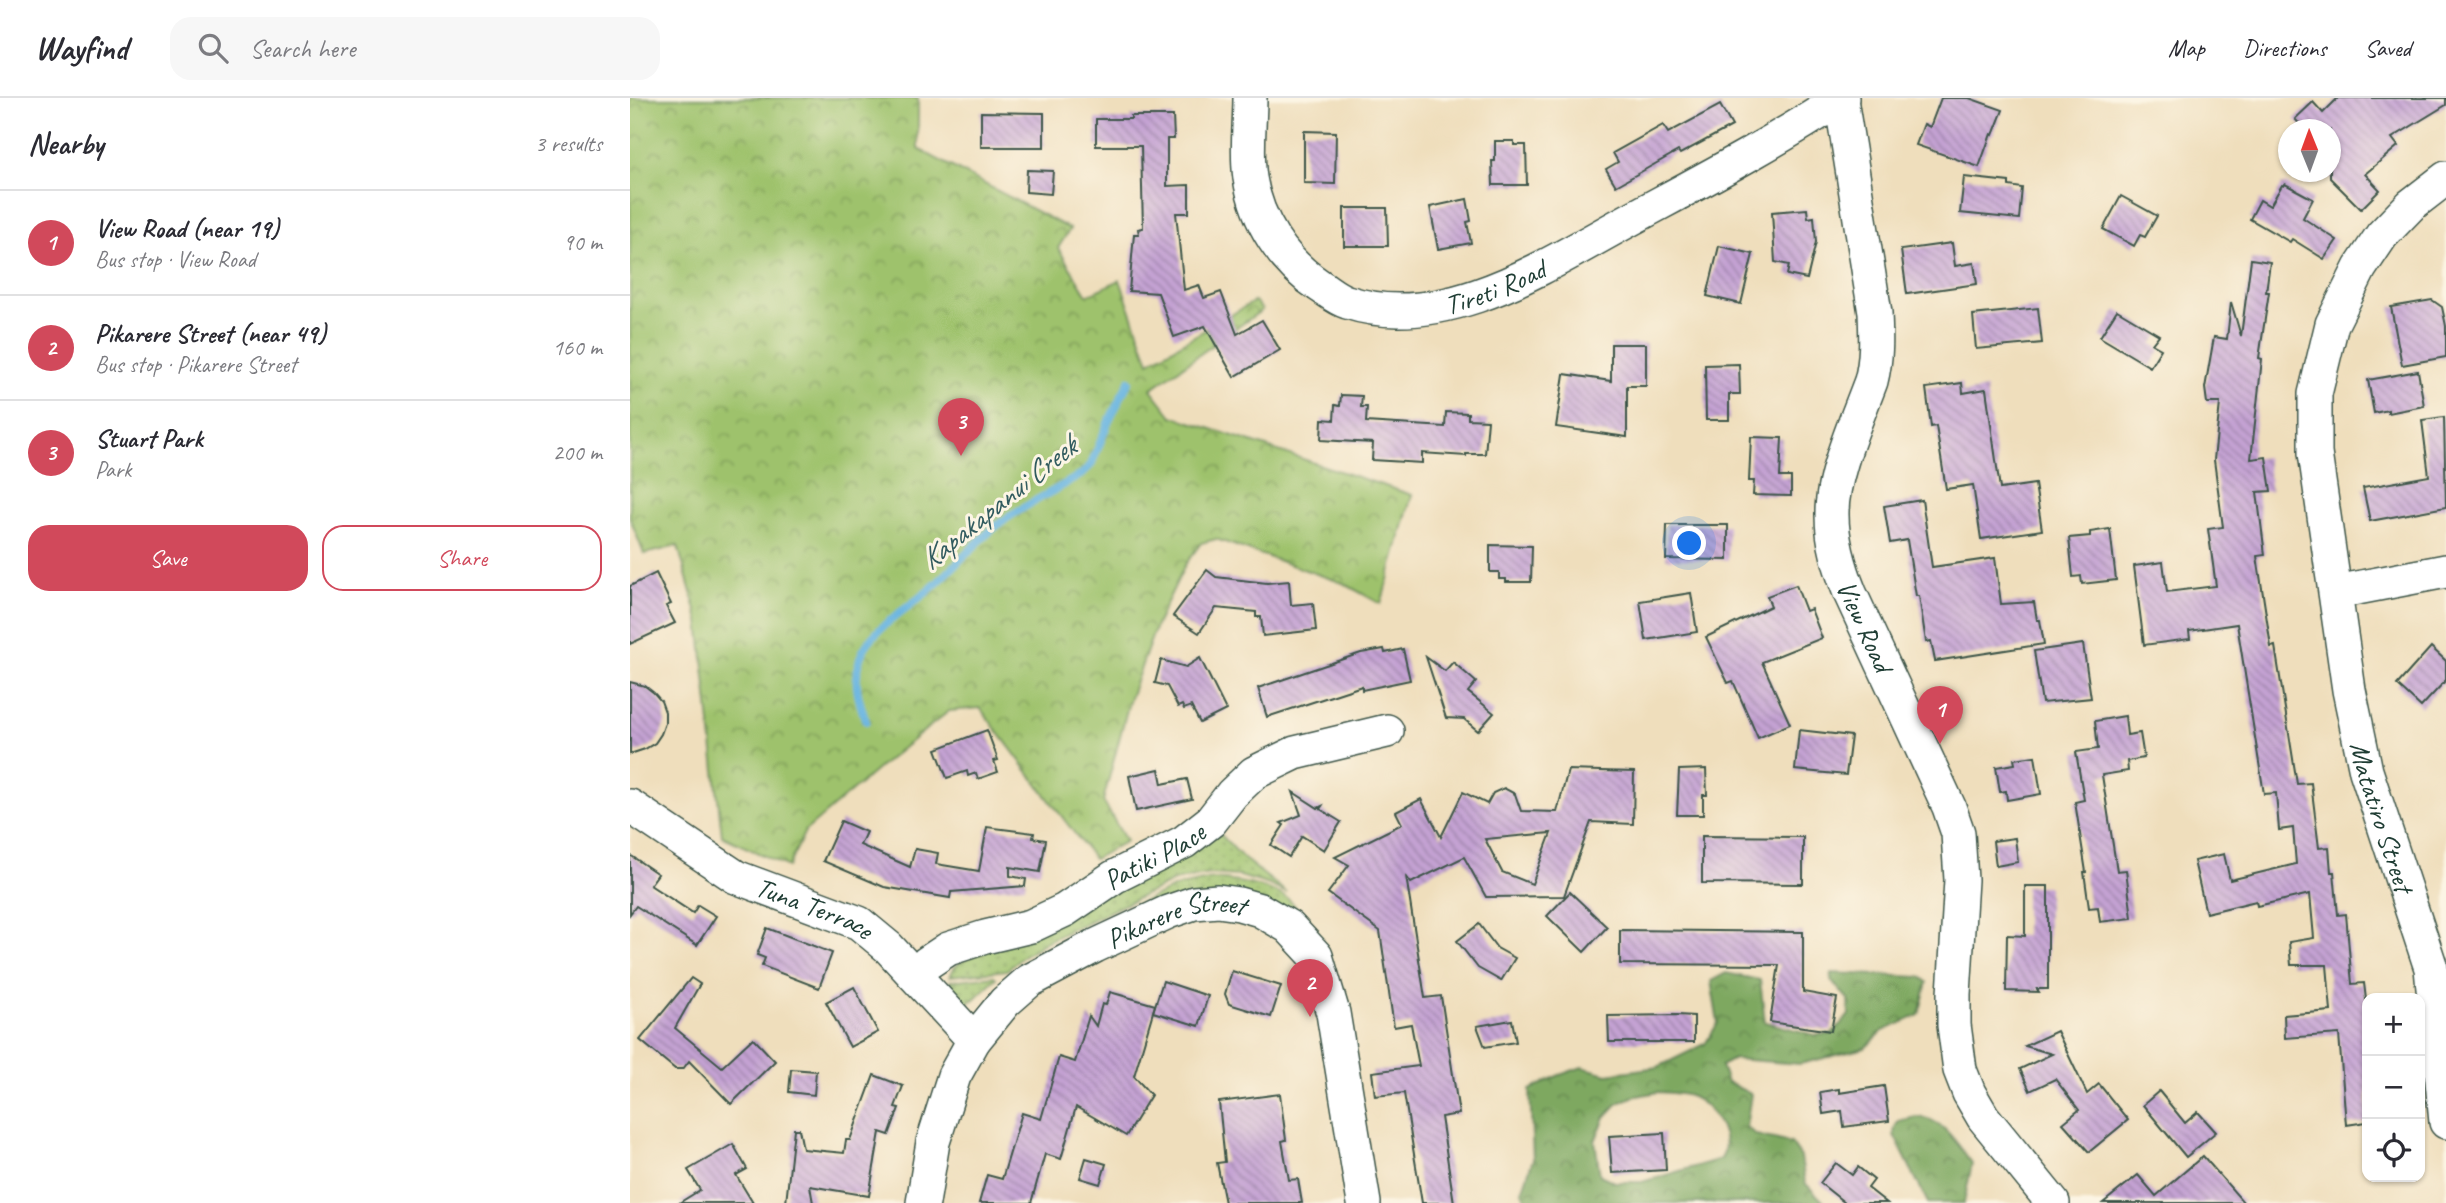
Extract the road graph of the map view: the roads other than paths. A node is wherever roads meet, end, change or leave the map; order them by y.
1 (1250, 98) edge
2 (1841, 98) edge
3 (2446, 178) edge
4 (2446, 571) edge
5 (2336, 592) junction
6 (1387, 731) dead end
7 (630, 806) edge
8 (2439, 966) edge
9 (914, 975) junction
10 (974, 1040) junction
11 (2446, 1122) edge
12 (923, 1203) edge
13 (1364, 1203) edge
14 (2053, 1203) edge

1 - 2 street, Tireti Road
2 - 14 street, View Road
3 - 5 street, Matatiro Street
4 - 5 street
5 - 8 street, Matatiro Street
6 - 9 street, Patiki Place
7 - 9 street, Tuna Terrace
8 - 11 street, Matatiro Street
9 - 10 street, Tuna Terrace
10 - 12 street, Pikarere Street
10 - 13 street, Pikarere Street

